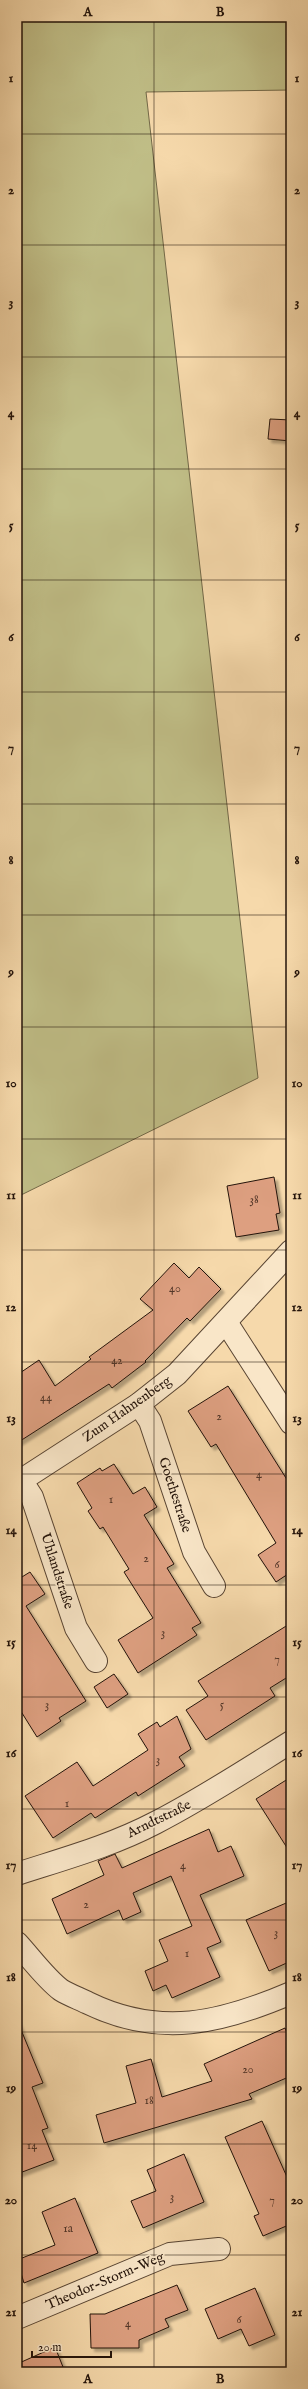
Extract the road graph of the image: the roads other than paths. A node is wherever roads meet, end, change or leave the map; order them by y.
1 (291, 1252) edge
2 (226, 1322) junction
3 (139, 1404) junction
4 (291, 1423) edge
5 (19, 1481) edge
6 (214, 1586) dead end
7 (96, 1661) dead end
8 (291, 1742) edge
9 (17, 1874) edge
10 (17, 1943) edge
11 (291, 1993) edge
12 (218, 2249) dead end
13 (17, 2318) edge

1 - 2 street, Zum Hahnenberg
2 - 3 street, Zum Hahnenberg
2 - 4 street
3 - 5 street, Zum Hahnenberg
3 - 6 street, Goethestraße
5 - 7 street, Uhlandstraße
8 - 9 street, Arndtstraße
10 - 11 street
12 - 13 street, Theodor-Storm-Weg

